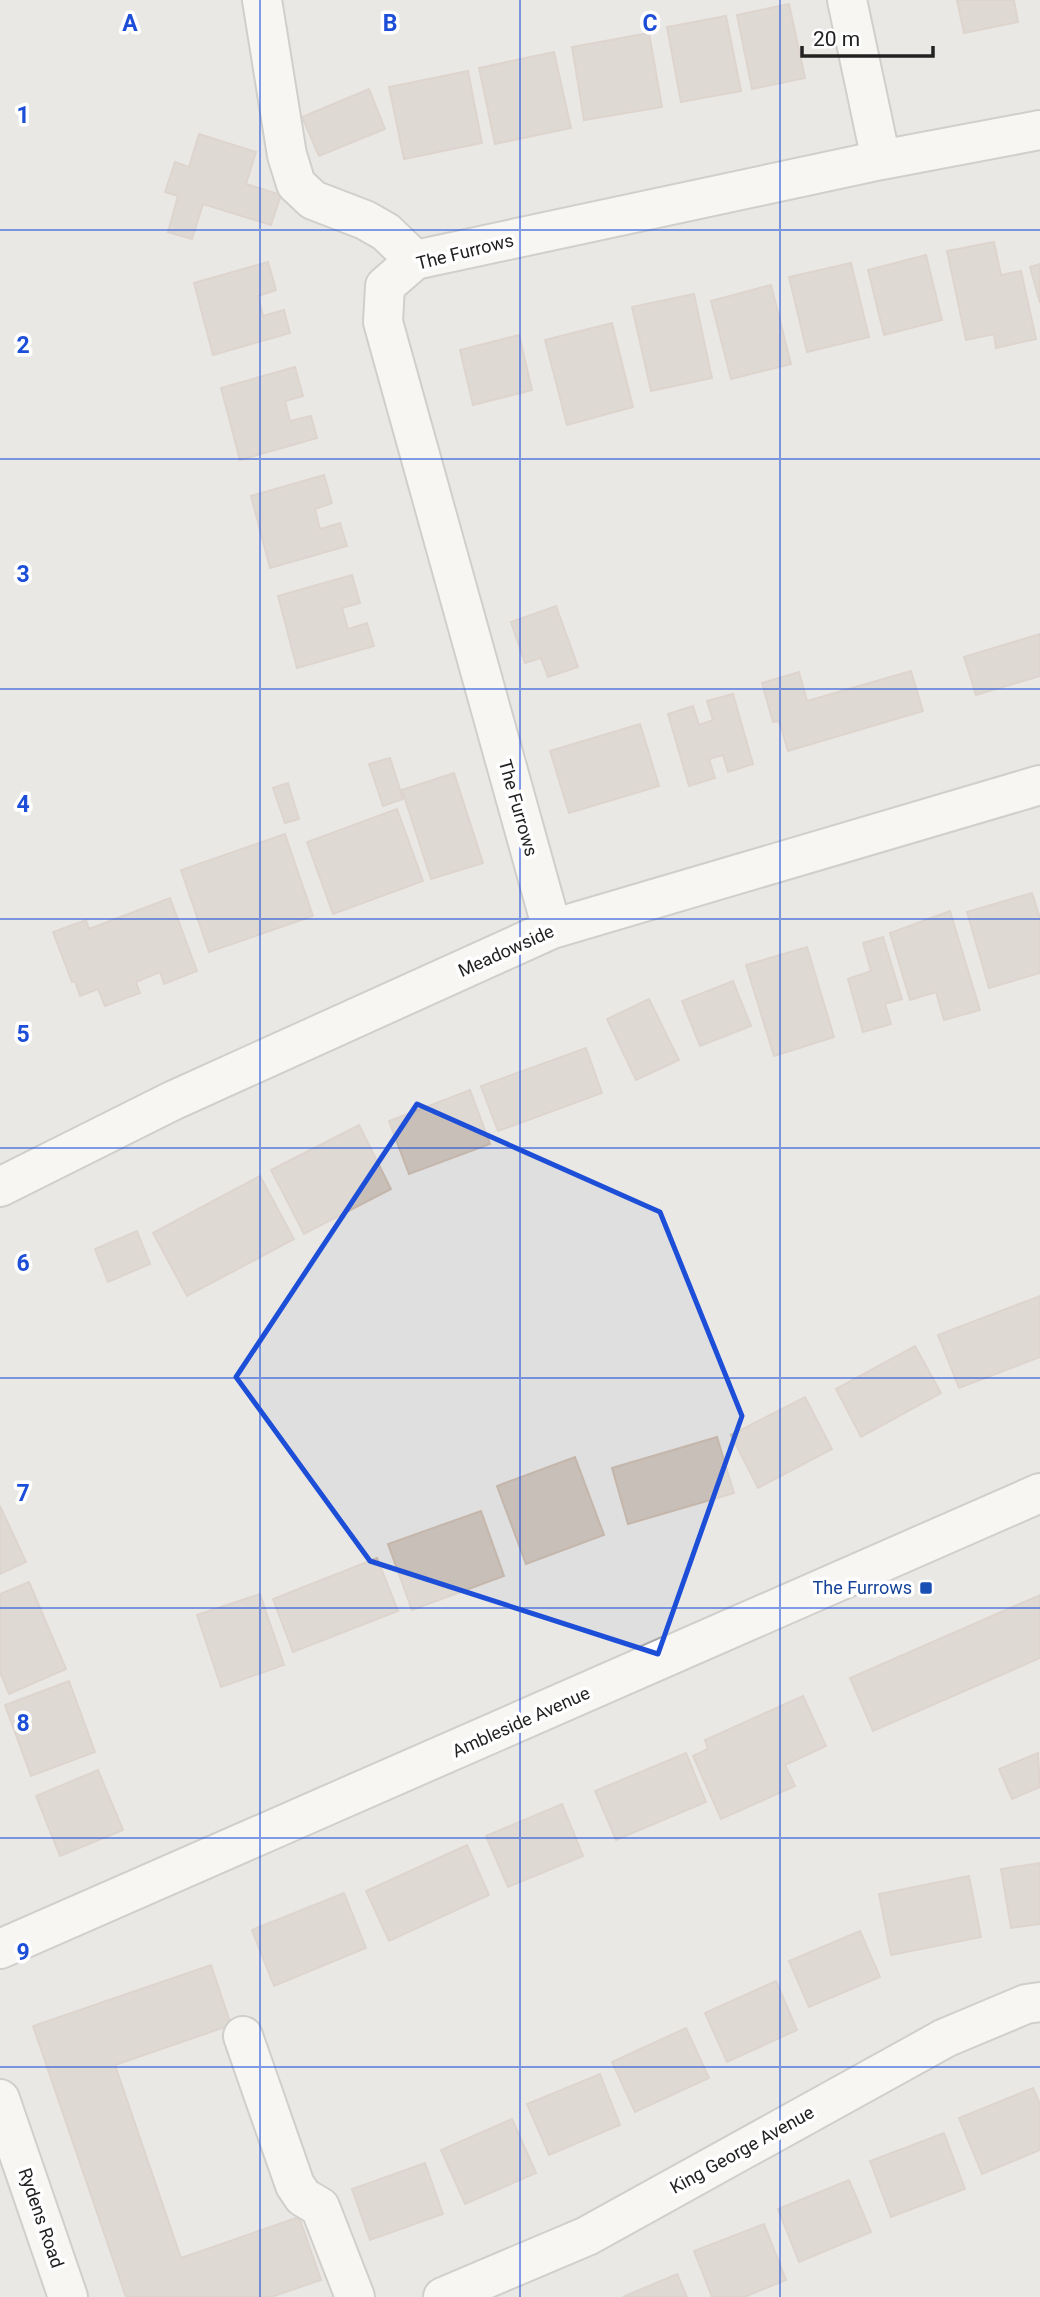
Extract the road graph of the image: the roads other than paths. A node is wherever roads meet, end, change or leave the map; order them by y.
1 (262, 0) edge
2 (847, 0) edge
3 (1040, 130) edge
4 (880, 160) junction
5 (415, 260) junction
6 (1040, 785) edge
7 (552, 929) junction
8 (0, 1187) edge
9 (1040, 1493) edge
10 (0, 1949) edge
11 (1040, 2002) edge
12 (243, 2036) dead end
13 (0, 2100) edge
14 (68, 2297) edge
15 (355, 2297) edge
16 (443, 2297) edge

1 - 5 street
2 - 4 street
3 - 4 street, The Furrows
4 - 5 street, The Furrows
5 - 7 street, The Furrows
6 - 7 street, Meadowside
7 - 8 street, Meadowside
9 - 10 street, Ambleside Avenue
11 - 16 street, King George Avenue
12 - 15 street
13 - 14 street, Rydens Road

